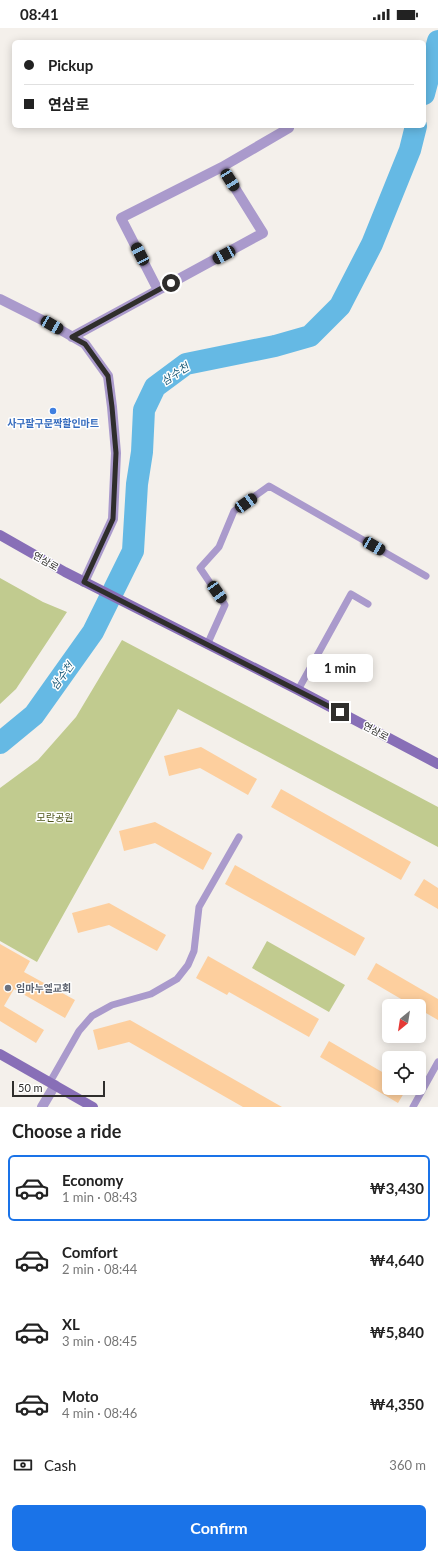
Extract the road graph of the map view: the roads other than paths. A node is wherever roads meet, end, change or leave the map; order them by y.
1 (289, 128) dead end
2 (222, 167) junction
3 (158, 290) junction
4 (0, 300) edge
5 (72, 337) junction
6 (0, 536) edge
7 (426, 576) dead end
8 (88, 584) junction
9 (368, 604) dead end
10 (208, 645) junction
11 (298, 690) junction
12 (438, 764) edge
13 (239, 837) dead end
14 (0, 1054) edge
15 (438, 1062) edge
16 (52, 1083) junction
17 (42, 1107) edge
18 (93, 1107) edge
19 (413, 1107) edge

1 - 2 street
2 - 3 street
2 - 3 street
3 - 5 street
4 - 5 street
5 - 8 street
6 - 8 main road, 연삼로
7 - 10 lane
8 - 10 main road, 연삼로
9 - 11 lane
10 - 11 main road, 연삼로
11 - 12 main road, 연삼로
13 - 16 lane
14 - 16 main road
15 - 19 lane
16 - 17 street
16 - 18 main road

